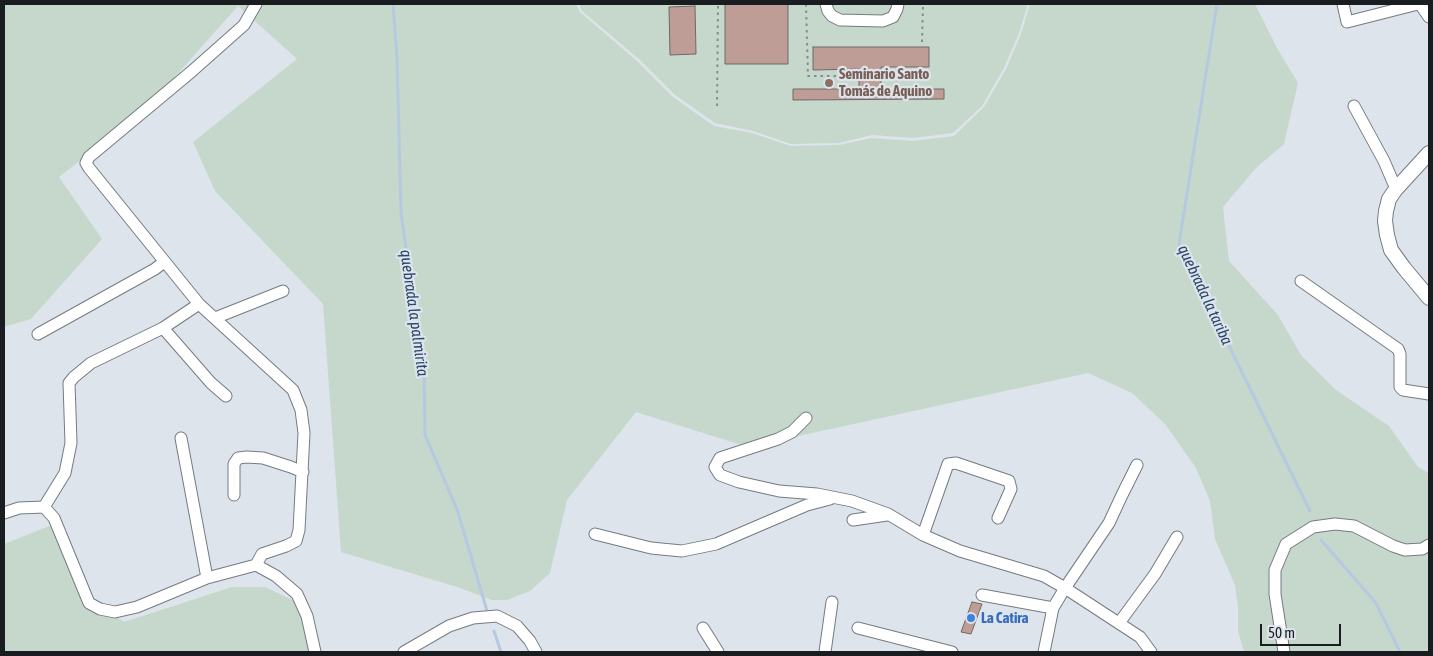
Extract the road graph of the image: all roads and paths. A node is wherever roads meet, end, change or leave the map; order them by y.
1 (256, 4) edge
2 (718, 4) edge
3 (806, 4) edge
4 (826, 4) edge
5 (898, 4) edge
6 (923, 4) edge
7 (1343, 4) edge
8 (1419, 4) edge
9 (1429, 17) edge
10 (922, 42) dead end
11 (859, 76) dead end
12 (716, 106) dead end
13 (1354, 106) dead end
14 (1429, 153) edge
15 (1396, 189) junction
16 (164, 262) junction
17 (1301, 281) dead end
18 (283, 291) dead end
19 (1429, 298) edge
20 (198, 304) junction
21 (214, 318) junction
22 (163, 328) junction
23 (38, 334) dead end
24 (1429, 394) edge
25 (226, 396) dead end
26 (806, 418) dead end
27 (181, 438) dead end
28 (1138, 465) dead end
29 (303, 472) junction
30 (234, 495) dead end
31 (835, 498) junction
32 (44, 507) junction
33 (4, 513) edge
34 (888, 514) junction
35 (998, 518) dead end
36 (853, 520) dead end
37 (595, 534) dead end
38 (923, 535) junction
39 (1177, 537) dead end
40 (1429, 545) edge
41 (256, 565) junction
42 (207, 578) junction
43 (1065, 588) junction
44 (982, 595) dead end
45 (832, 602) dead end
46 (1053, 608) junction
47 (1119, 623) junction
48 (703, 628) dead end
49 (858, 628) dead end
50 (315, 652) edge
51 (404, 652) edge
52 (536, 652) edge
53 (718, 652) edge
54 (825, 652) edge
55 (952, 652) edge
56 (1044, 652) edge
57 (1151, 652) edge
58 (1284, 652) edge

1 - 16 street
2 - 12 path
3 - 11 path
4 - 5 street
6 - 10 path
7 - 8 street
8 - 9 street
13 - 15 street
14 - 15 street
15 - 19 street
16 - 20 street
16 - 23 street
17 - 24 street
18 - 21 street
20 - 21 street
20 - 22 street
21 - 29 street
22 - 25 street
22 - 32 street
26 - 31 street
27 - 42 street
28 - 43 street
29 - 30 street
29 - 41 street
31 - 34 street
31 - 37 street
32 - 33 street
32 - 42 street
34 - 36 street
34 - 38 street
35 - 38 street
38 - 43 street
39 - 47 street
40 - 58 street
41 - 42 street
41 - 50 street
43 - 46 street
43 - 47 street
44 - 46 street
45 - 54 street
46 - 56 street
47 - 57 street
48 - 53 street
49 - 55 street
51 - 52 street

